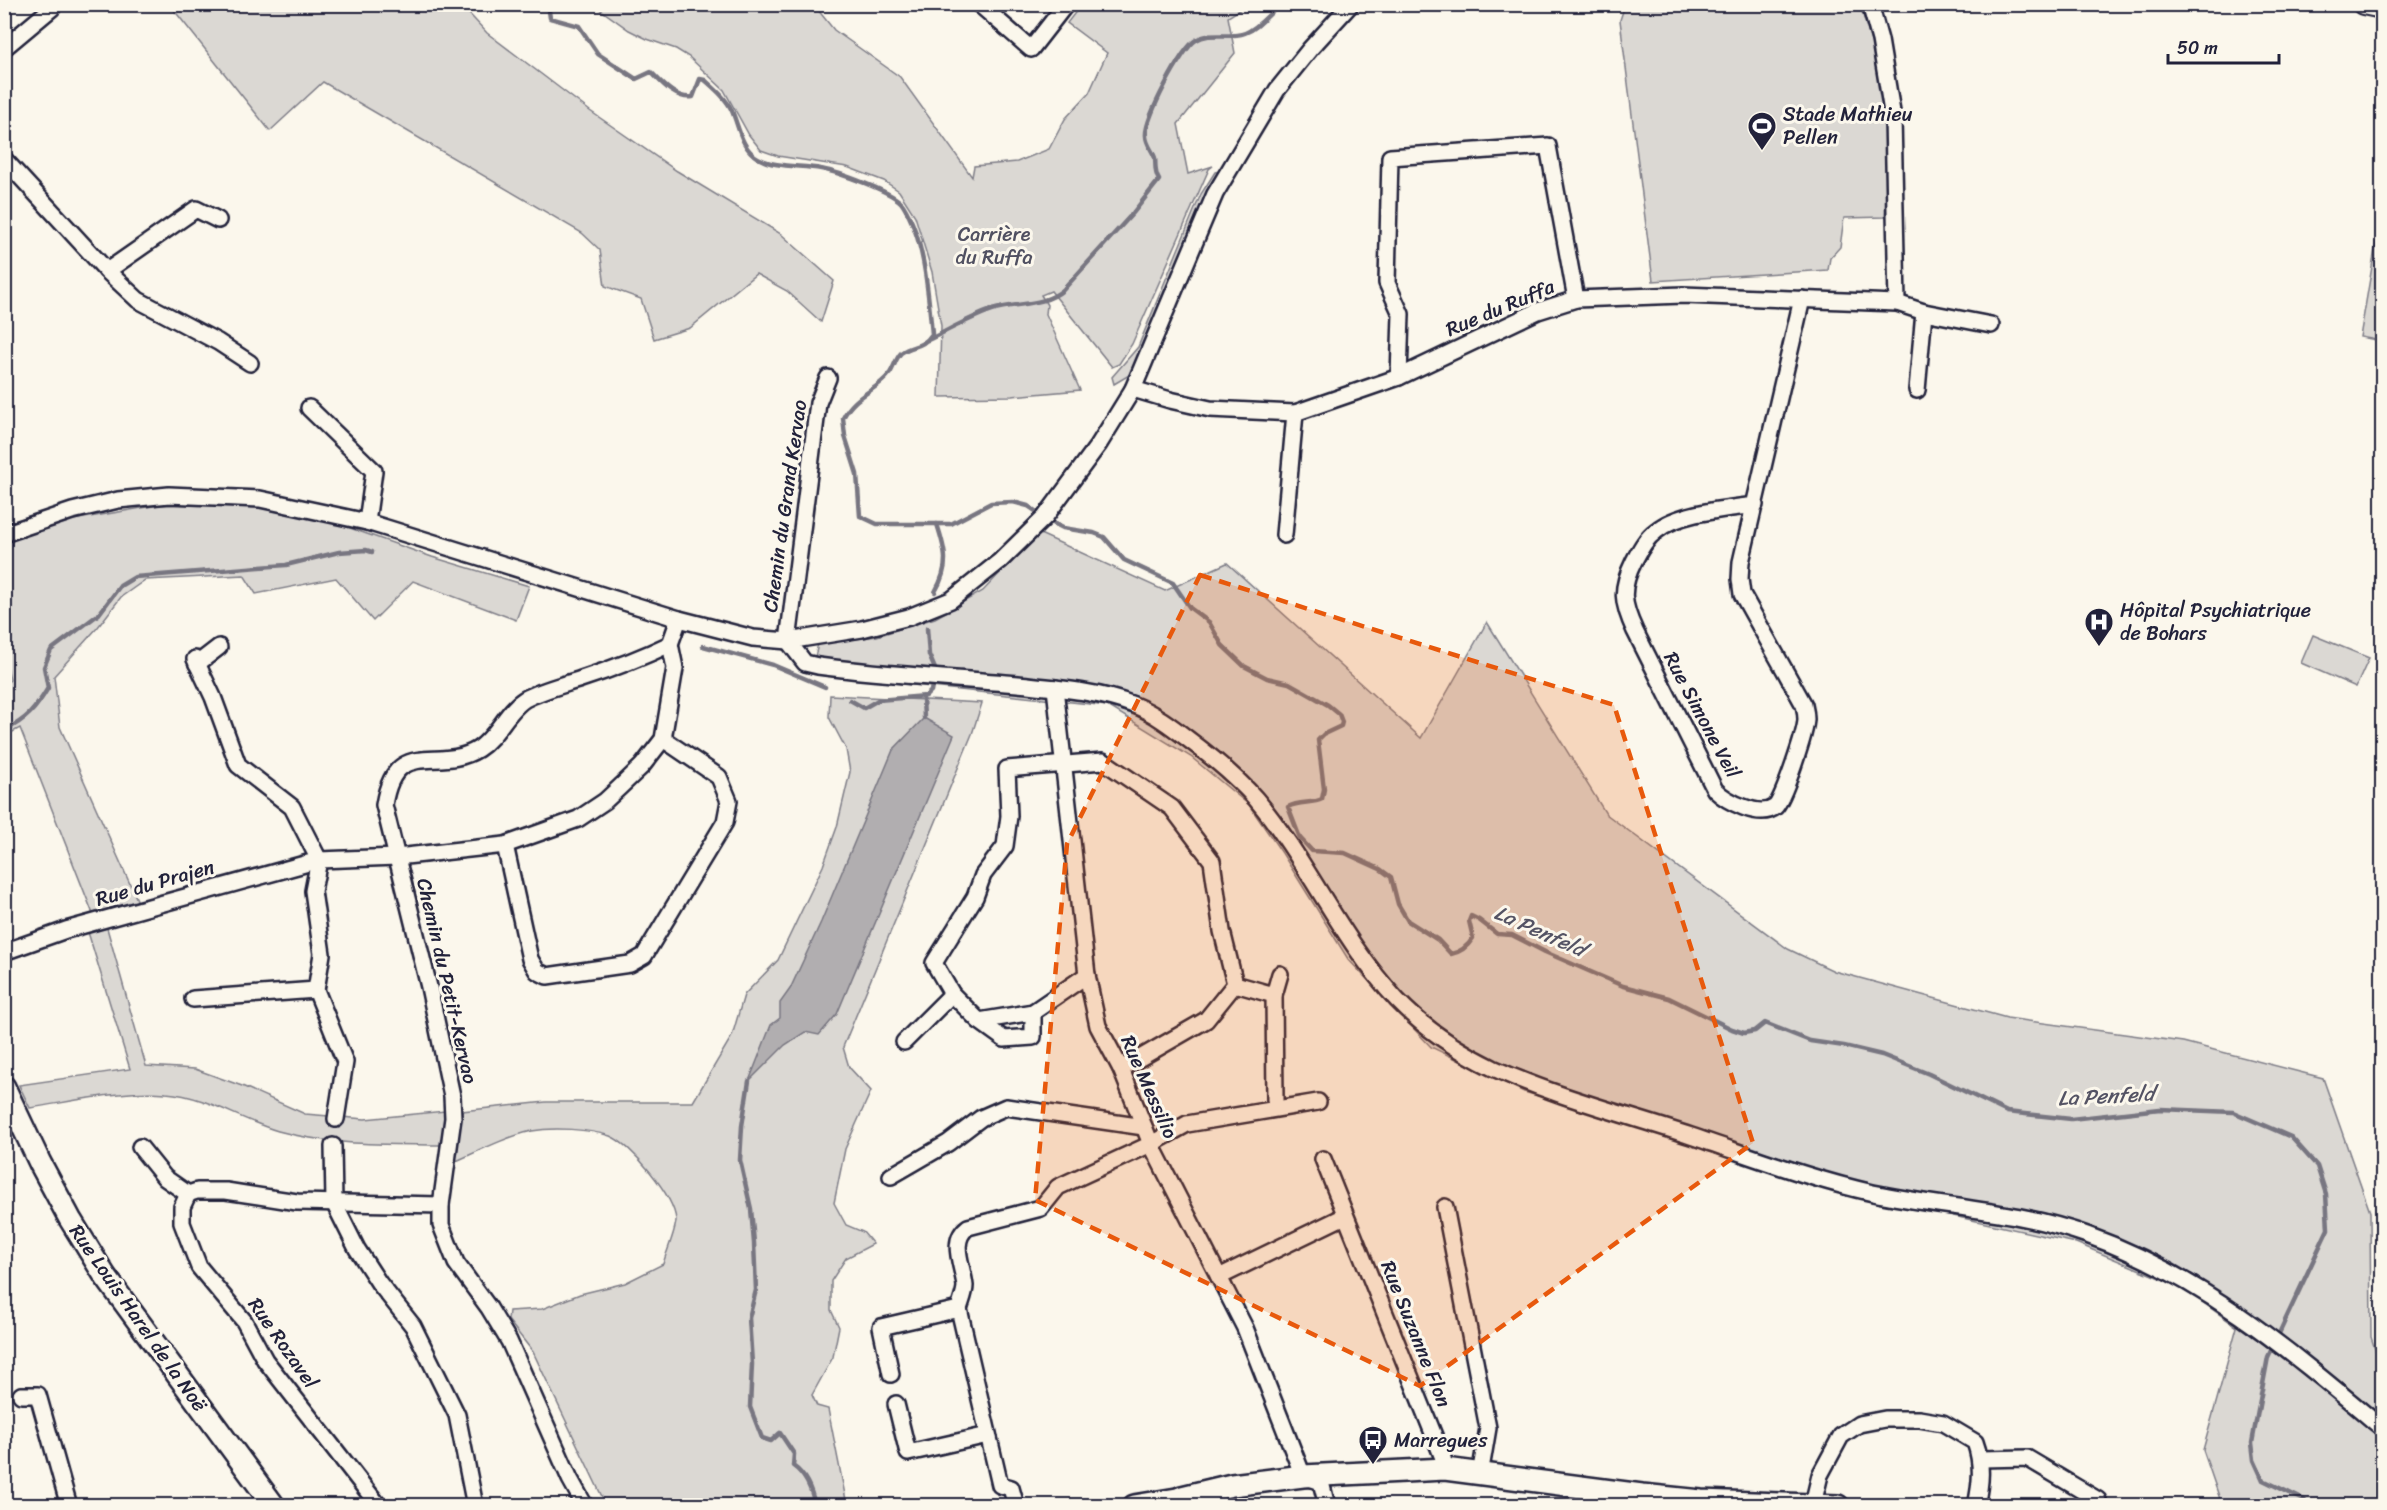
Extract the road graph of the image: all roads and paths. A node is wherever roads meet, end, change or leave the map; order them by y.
1 (1066, 4) edge
2 (1351, 4) edge
3 (1870, 4) edge
4 (2363, 4) edge
5 (979, 5) edge
6 (52, 8) dead end
7 (2382, 8) edge
8 (4, 48) edge
9 (4, 159) edge
10 (218, 220) dead end
11 (107, 271) junction
12 (1576, 299) junction
13 (1802, 299) junction
14 (1898, 303) junction
15 (1924, 312) junction
16 (1991, 325) dead end
17 (250, 363) dead end
18 (1399, 377) junction
19 (828, 378) dead end
20 (1133, 389) junction
21 (1917, 390) dead end
22 (309, 408) dead end
23 (1295, 413) junction
24 (1755, 505) junction
25 (367, 522) junction
26 (4, 534) edge
27 (1284, 535) dead end
28 (679, 619) junction
29 (788, 640) junction
30 (670, 644) junction
31 (219, 647) dead end
32 (1055, 688) junction
33 (663, 739) junction
34 (1063, 765) junction
35 (505, 845) junction
36 (397, 857) junction
37 (319, 860) junction
38 (4, 952) edge
39 (1280, 974) dead end
40 (1087, 975) junction
41 (1235, 984) junction
42 (316, 990) junction
43 (952, 994) junction
44 (1274, 995) junction
45 (193, 999) dead end
46 (1033, 1012) junction
47 (979, 1021) junction
48 (904, 1042) dead end
49 (1121, 1069) junction
50 (4, 1087) edge
51 (1275, 1100) dead end
52 (1318, 1102) dead end
53 (4, 1115) edge
54 (336, 1119) dead end
55 (1144, 1126) junction
56 (1151, 1144) junction
57 (333, 1146) dead end
58 (140, 1147) dead end
59 (1323, 1159) dead end
60 (891, 1176) dead end
61 (188, 1194) junction
62 (334, 1203) junction
63 (441, 1205) junction
64 (1445, 1207) dead end
65 (1345, 1216) junction
66 (1219, 1277) junction
67 (959, 1309) junction
68 (891, 1374) dead end
69 (21, 1395) dead end
70 (896, 1404) dead end
71 (2382, 1428) edge
72 (988, 1435) junction
73 (1981, 1459) junction
74 (1445, 1469) junction
75 (1480, 1475) junction
76 (1312, 1479) junction
77 (2098, 1500) dead end
78 (1183, 1501) edge
79 (1813, 1504) edge
80 (69, 1506) edge
81 (256, 1506) edge
82 (274, 1506) edge
83 (379, 1506) edge
84 (475, 1506) edge
85 (585, 1506) edge
86 (1016, 1506) edge
87 (1134, 1506) edge
88 (1327, 1506) edge
89 (1838, 1506) edge
90 (1976, 1506) edge

1 - 5 street
2 - 20 street
3 - 14 street
4 - 7 street
6 - 8 street
9 - 11 street
10 - 11 street
11 - 17 street
12 - 13 street, Rue du Ruffa
12 - 18 street, Rue du Ruffa
12 - 18 street
13 - 14 street, Rue du Ruffa
13 - 24 street, Rue Simone Veil
14 - 15 street, Rue du Ruffa
15 - 16 street, Rue du Ruffa
15 - 21 street
18 - 23 street, Rue du Ruffa
19 - 29 street, Chemin du Grand Kervao
20 - 23 street, Rue du Ruffa
20 - 29 street
22 - 25 street
23 - 27 street
24 - 24 street, Rue Simone Veil
25 - 26 street
25 - 28 street
28 - 29 street
28 - 30 street
29 - 32 street
30 - 33 street
30 - 36 street, Chemin du Petit-Kervao
31 - 37 street
32 - 34 street, Rue Messilio
32 - 71 street
33 - 35 street, Rue du Prajen
33 - 35 street
34 - 40 street, Rue Messilio
34 - 41 street
34 - 43 street
35 - 36 street, Rue du Prajen
36 - 37 street, Rue du Prajen
36 - 63 street, Chemin du Petit-Kervao
37 - 38 street, Rue du Prajen
37 - 42 street
39 - 44 street
40 - 46 street
40 - 49 street, Rue Messilio
41 - 44 street
41 - 49 street
42 - 45 street
42 - 54 street
43 - 47 street
43 - 48 street
44 - 51 street
46 - 47 street
46 - 47 street
49 - 55 street, Rue Messilio
50 - 82 main road, Rue Louis Harel de la Noë
52 - 56 street
53 - 81 main road, Rue Louis Harel de la Noë
55 - 56 street, Rue Messilio
55 - 60 street
56 - 66 street, Rue Messilio
56 - 67 street
57 - 62 street
58 - 61 street
59 - 65 street, Rue Suzanne Flon
61 - 62 street
61 - 83 street, Rue Rozavel
62 - 63 street
62 - 84 street
63 - 85 street, Chemin du Petit-Kervao
64 - 75 street
65 - 66 street
65 - 74 street, Rue Suzanne Flon
66 - 76 street, Rue Messilio
67 - 68 street
67 - 72 street
69 - 80 street
70 - 72 street
72 - 86 street
73 - 77 street
73 - 79 street
73 - 90 street
74 - 75 main road
74 - 76 main road
75 - 76 main road
75 - 79 main road
76 - 78 main road
76 - 88 street, Rue Messilio
78 - 87 main road
79 - 89 main road

